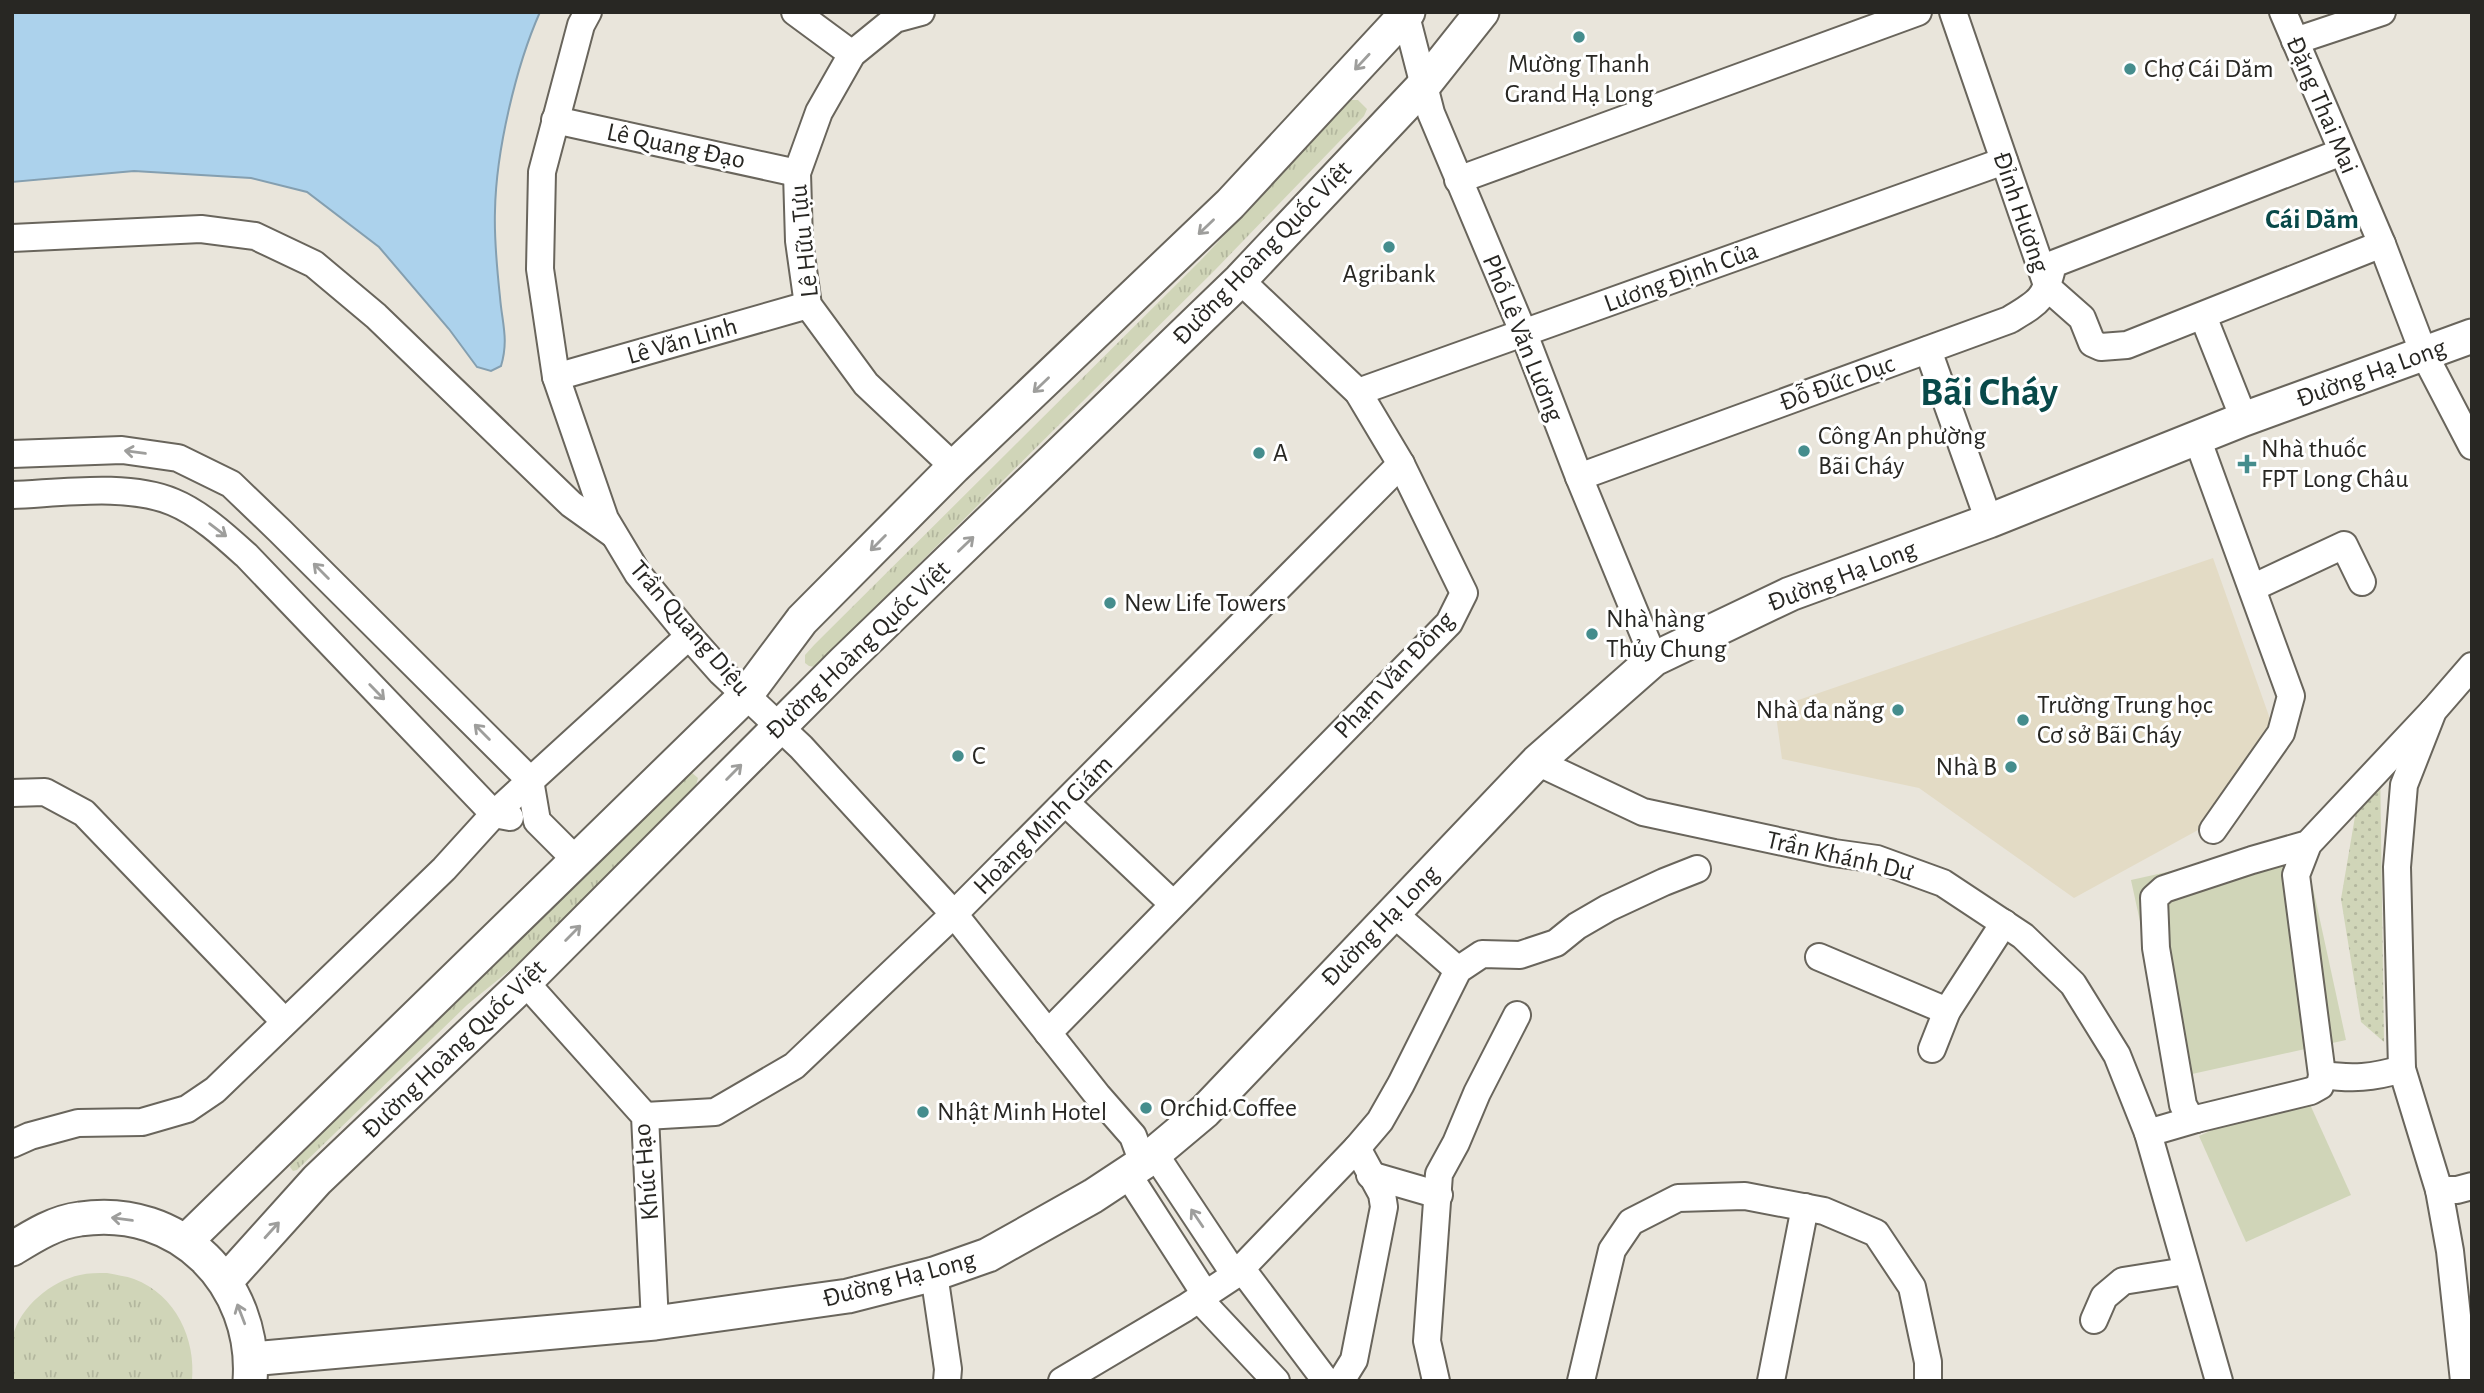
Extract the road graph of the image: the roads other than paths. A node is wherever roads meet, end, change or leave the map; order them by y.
1 (588, 12) edge
2 (795, 12) edge
3 (1482, 12) edge
4 (1918, 12) edge
5 (1952, 12) edge
6 (2283, 12) edge
7 (2382, 12) edge
8 (1406, 13) edge
9 (902, 14) edge
10 (2295, 41) junction
11 (852, 54) junction
12 (1424, 85) junction
13 (555, 120) junction
14 (2342, 152) junction
15 (2004, 161) junction
16 (797, 173) junction
17 (1458, 180) junction
18 (12, 238) edge
19 (2382, 244) junction
20 (1240, 280) junction
21 (2048, 288) junction
22 (808, 305) junction
23 (2203, 316) junction
24 (1524, 334) junction
25 (2472, 336) edge
26 (1928, 350) junction
27 (2424, 354) junction
28 (556, 377) junction
29 (1358, 392) junction
30 (2244, 419) junction
31 (2197, 438) junction
32 (2472, 446) edge
33 (12, 454) edge
34 (178, 458) junction
35 (1401, 464) junction
36 (954, 467) junction
37 (1579, 477) junction
38 (12, 495) edge
39 (174, 502) junction
40 (1989, 521) junction
41 (615, 536) junction
42 (2362, 582) dead end
43 (2252, 588) junction
44 (689, 636) junction
45 (1654, 659) junction
46 (2472, 666) edge
47 (746, 695) junction
48 (2432, 711) junction
49 (779, 727) junction
50 (1537, 762) junction
51 (530, 780) junction
52 (12, 793) edge
53 (1066, 803) junction
54 (494, 814) junction
55 (537, 821) junction
56 (2213, 830) dead end
57 (2308, 844) junction
58 (577, 861) junction
59 (1697, 869) dead end
60 (1173, 904) junction
61 (1392, 912) junction
62 (954, 914) junction
63 (2004, 923) junction
64 (1819, 957) dead end
65 (1458, 970) junction
66 (525, 982) junction
67 (1947, 1011) junction
68 (1517, 1015) dead end
69 (285, 1021) junction
70 (1048, 1033) junction
71 (1932, 1048) dead end
72 (2402, 1069) junction
73 (2322, 1075) junction
74 (645, 1116) junction
75 (2196, 1119) junction
76 (2148, 1133) junction
77 (12, 1144) edge
78 (1357, 1148) junction
79 (1141, 1163) junction
80 (1370, 1175) junction
81 (2472, 1186) edge
82 (2439, 1190) junction
83 (1439, 1195) junction
84 (1805, 1208) junction
85 (186, 1241) junction
86 (12, 1249) edge
87 (2186, 1270) junction
88 (1238, 1271) junction
89 (934, 1274) junction
90 (226, 1281) junction
91 (1202, 1297) junction
92 (2094, 1320) dead end
93 (655, 1323) junction
94 (1303, 1349) junction
95 (251, 1370) edge
96 (952, 1377) edge
97 (1275, 1379) edge
98 (1062, 1381) edge
99 (1326, 1381) edge
100 (1341, 1381) edge
101 (1436, 1381) edge
102 (1581, 1381) edge
103 (1771, 1381) edge
104 (1928, 1381) edge
105 (2219, 1381) edge
106 (2464, 1381) edge

1 - 13 street, Trần Quang Diệu
2 - 11 street
3 - 12 main road, Đường Hoàng Quốc Việt
4 - 17 street
5 - 15 street, Đỉnh Hương
6 - 10 street, Đặng Thai Mai
7 - 10 street
8 - 12 street, Phố Lê Văn Lương
8 -> 36 main road, Đường Hoàng Quốc Việt
9 - 11 street, Lê Hữu Tựu
10 - 14 street, Đặng Thai Mai
11 - 16 street, Lê Hữu Tựu
12 - 17 street, Phố Lê Văn Lương
12 - 20 main road, Đường Hoàng Quốc Việt
13 - 16 street, Lê Quang Đạo
13 - 28 street, Trần Quang Diệu
14 - 19 street, Đặng Thai Mai
14 - 21 street, Đỗ Đức Dục
15 - 21 street, Đỉnh Hương
15 - 24 street, Lương Định Của
16 - 22 street, Lê Hữu Tựu
17 - 24 street, Phố Lê Văn Lương
18 - 41 street
19 - 23 street, Đỉnh Hương
19 - 27 street, Đặng Thai Mai
20 - 29 street, Phạm Văn Đồng
49 -> 20 main road, Đường Hoàng Quốc Việt
21 - 23 street, Đỉnh Hương
21 - 26 street, Đỗ Đức Dục
22 - 28 street, Lê Văn Linh
22 - 36 street, Lê Hữu Tựu
23 - 30 street
24 - 29 street, Lương Định Của
24 - 37 street, Phố Lê Văn Lương
25 - 27 main road, Đường Hạ Long
26 - 37 street, Đỗ Đức Dục
26 - 40 street
27 - 30 main road, Đường Hạ Long
27 - 32 street, Đặng Thai Mai
28 - 41 street, Trần Quang Diệu
29 - 35 street, Phạm Văn Đồng
30 - 31 main road, Đường Hạ Long
31 - 40 main road, Đường Hạ Long
31 - 43 street
34 -> 33 street
34 - 39 street
51 -> 34 street
35 - 53 street, Hoàng Minh Giám
35 - 60 street, Phạm Văn Đồng
36 -> 47 main road, Đường Hoàng Quốc Việt
37 - 45 street, Phố Lê Văn Lương
38 - 39 street
39 -> 54 street
40 - 45 main road, Đường Hạ Long
41 - 44 street, Trần Quang Diệu
42 - 43 street
43 - 56 street
44 - 47 street, Trần Quang Diệu
44 - 51 street
45 - 50 main road, Đường Hạ Long
46 - 48 street
47 - 49 street, Trần Quang Diệu
47 - 58 main road, Đường Hoàng Quốc Việt
48 - 57 street
48 - 72 street
49 - 62 street, Trần Quang Diệu
66 -> 49 main road, Đường Hoàng Quốc Việt
50 - 61 main road, Đường Hạ Long
50 - 63 street, Trần Khánh Dư
51 - 54 street
51 - 55 street
52 - 69 street
53 - 60 street
53 - 62 street, Hoàng Minh Giám
54 - 55 street
54 - 69 street
55 - 58 street
57 - 73 street
57 - 75 street
58 - 85 main road, Đường Hoàng Quốc Việt
59 - 65 street
60 - 70 street, Phạm Văn Đồng
61 - 65 street
61 - 79 main road, Đường Hạ Long
62 - 70 street, Trần Quang Diệu
62 - 74 street, Hoàng Minh Giám
63 - 67 street
63 - 76 street, Trần Khánh Dư
64 - 67 street
65 - 78 street
66 - 74 street, Khúc Hạo
90 -> 66 main road, Đường Hoàng Quốc Việt
67 - 71 street
68 - 83 street
69 - 77 street
70 - 79 street, Trần Quang Diệu
72 - 73 street
72 - 82 street
73 - 75 street
74 - 93 street, Khúc Hạo
75 - 76 street
76 - 87 street, Trần Khánh Dư
78 - 80 street
78 - 88 street
88 -> 79 street
79 - 89 main road, Đường Hạ Long
79 - 91 street
80 - 83 street
80 - 100 street
81 - 82 street
82 - 106 street
83 - 101 street
84 - 102 street
84 - 103 street
84 - 104 street
85 -> 86 main road
85 - 90 main road
87 - 92 street
87 - 105 street, Trần Khánh Dư
88 - 91 street
88 - 94 street
89 - 93 main road, Đường Hạ Long
89 - 96 street
95 -> 90 main road
91 - 97 street
91 - 98 street
93 - 95 main road, Đường Hạ Long
94 - 97 street
94 - 99 street

